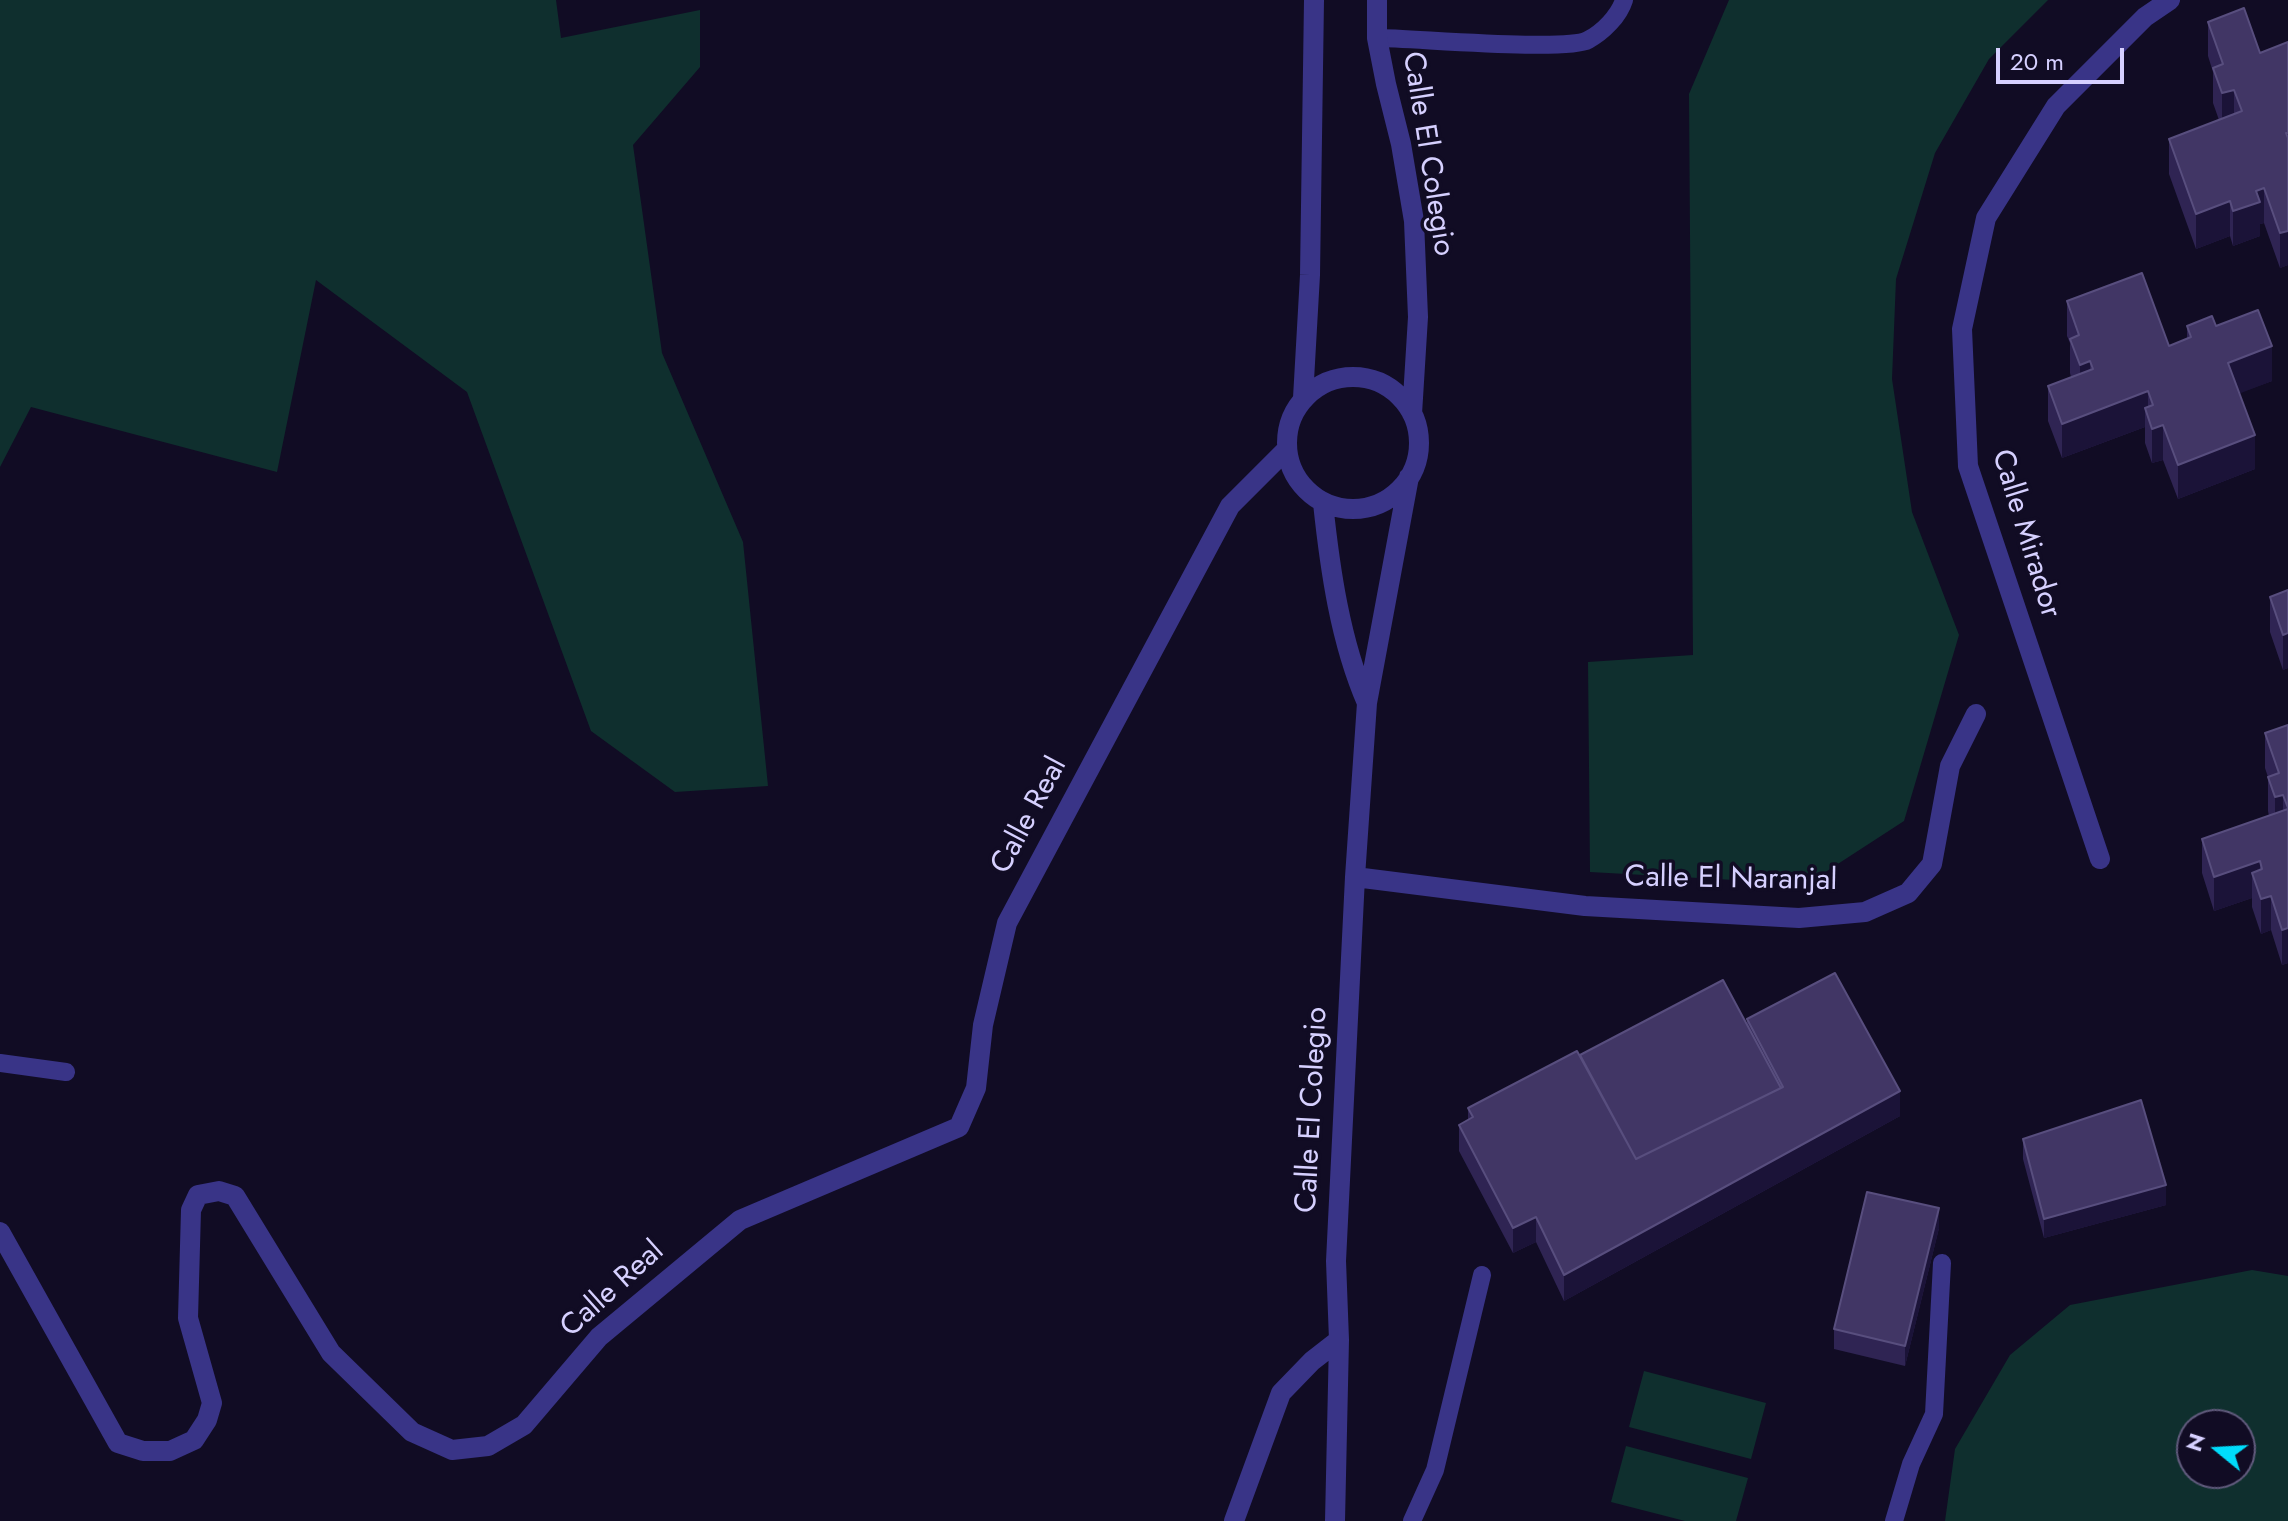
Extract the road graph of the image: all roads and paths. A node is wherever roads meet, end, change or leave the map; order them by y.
1 (1314, 0) edge
2 (1377, 0) edge
3 (1624, 0) edge
4 (2170, 0) edge
5 (1377, 38) junction
6 (1303, 398) junction
7 (1412, 414) junction
8 (1286, 450) junction
9 (1409, 477) junction
10 (1323, 503) junction
11 (1367, 703) junction
12 (1976, 714) dead end
13 (2100, 859) dead end
14 (1355, 877) junction
15 (0, 1063) edge
16 (66, 1072) dead end
17 (0, 1232) edge
18 (1942, 1263) dead end
19 (1482, 1275) dead end
20 (1339, 1340) junction
21 (1234, 1521) edge
22 (1335, 1521) edge
23 (1412, 1521) edge
24 (1894, 1521) edge

1 - 6 street
2 - 5 street, Calle El Colegio
3 - 5 lane
4 - 13 street, Calle Mirador
5 - 7 street, Calle El Colegio
6 - 7 street
6 - 8 street
7 - 9 street, Calle El Colegio
8 - 10 street
8 - 17 street, Calle Real
9 - 10 street
9 - 11 street, Calle El Colegio
10 - 11 street, Calle El Colegio
11 - 14 street, Calle El Colegio
12 - 14 street, Calle El Naranjal
14 - 20 street, Calle El Colegio
15 - 16 lane
18 - 24 lane
19 - 23 lane
20 - 21 street
20 - 22 street, Calle El Colegio

